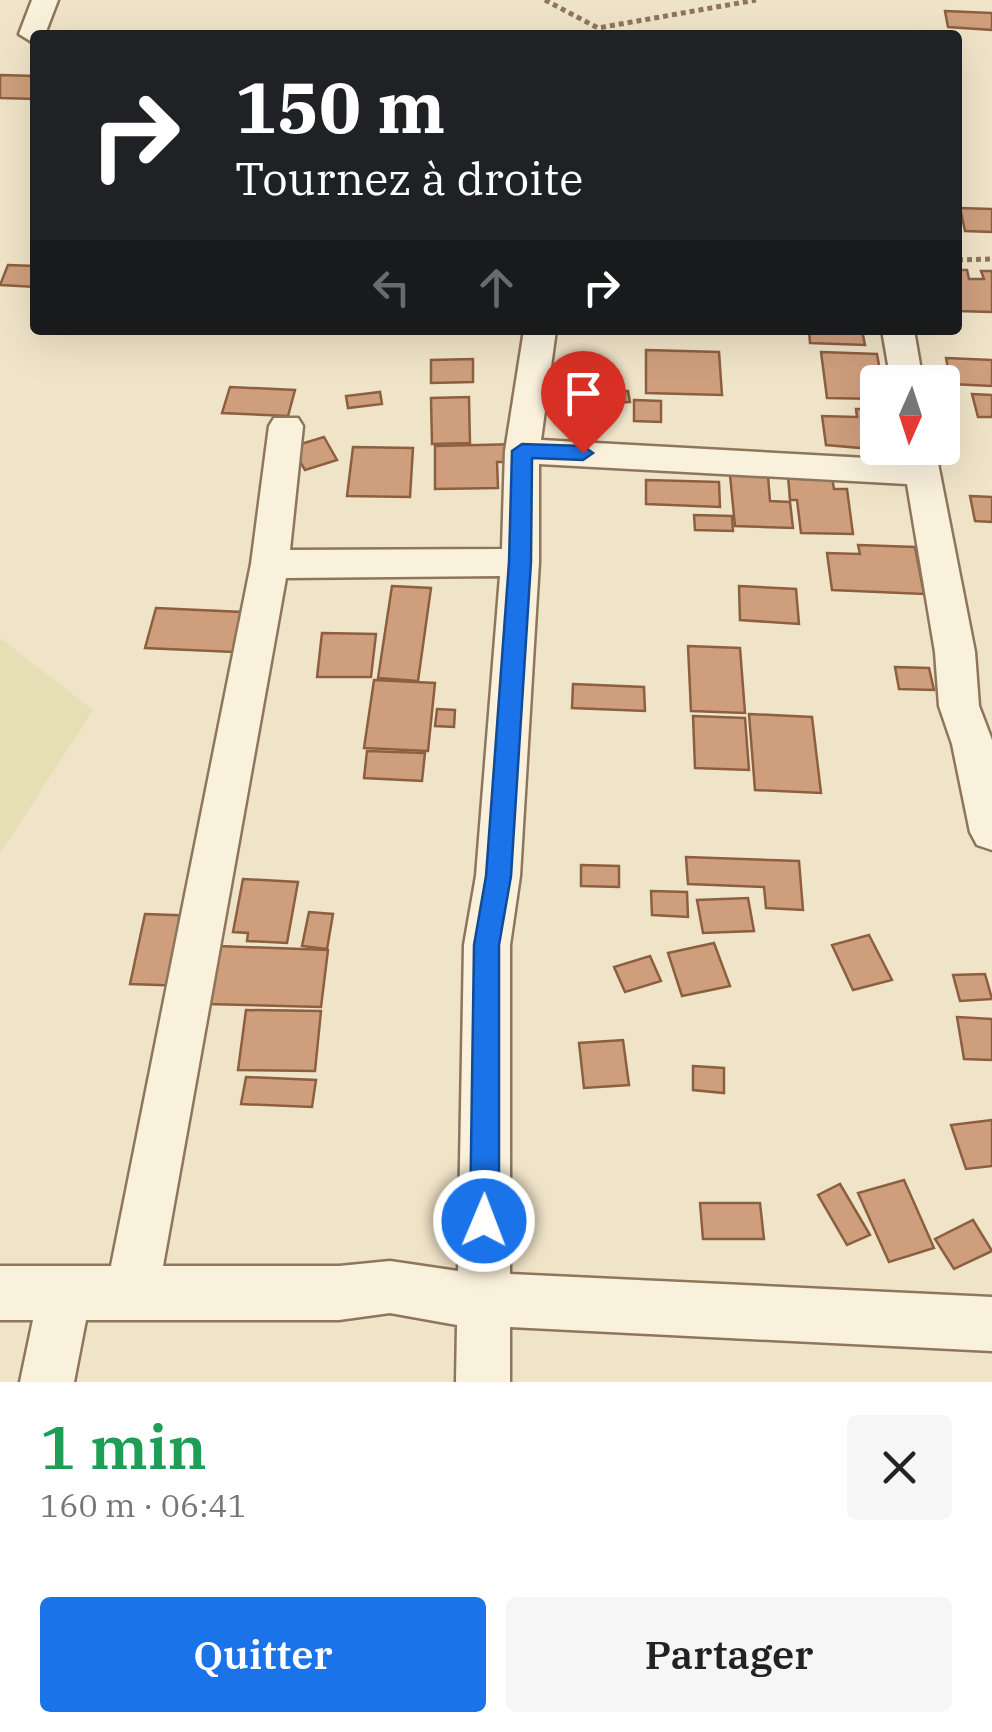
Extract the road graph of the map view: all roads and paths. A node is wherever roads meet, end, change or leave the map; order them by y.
1 (45, 0) edge
2 (545, 0) edge
3 (756, 0) edge
4 (34, 30) edge
5 (992, 259) edge
6 (962, 260) edge
7 (539, 335) edge
8 (899, 335) edge
9 (904, 365) edge
10 (286, 426) dead end
11 (522, 451) junction
12 (860, 459) edge
13 (922, 465) edge
14 (520, 562) junction
15 (270, 564) junction
16 (992, 832) edge
17 (65, 1292) junction
18 (132, 1292) junction
19 (0, 1293) edge
20 (484, 1299) junction
21 (992, 1324) edge
22 (46, 1382) edge
23 (483, 1382) edge

1 - 4 street
2 - 3 path
5 - 6 path
7 - 11 street
8 - 9 street
10 - 15 street
11 - 12 street
11 - 14 street
13 - 16 street
14 - 15 street
14 - 20 street
15 - 18 street
17 - 18 street
17 - 19 street
17 - 22 street
18 - 20 street
20 - 21 street
20 - 23 street

